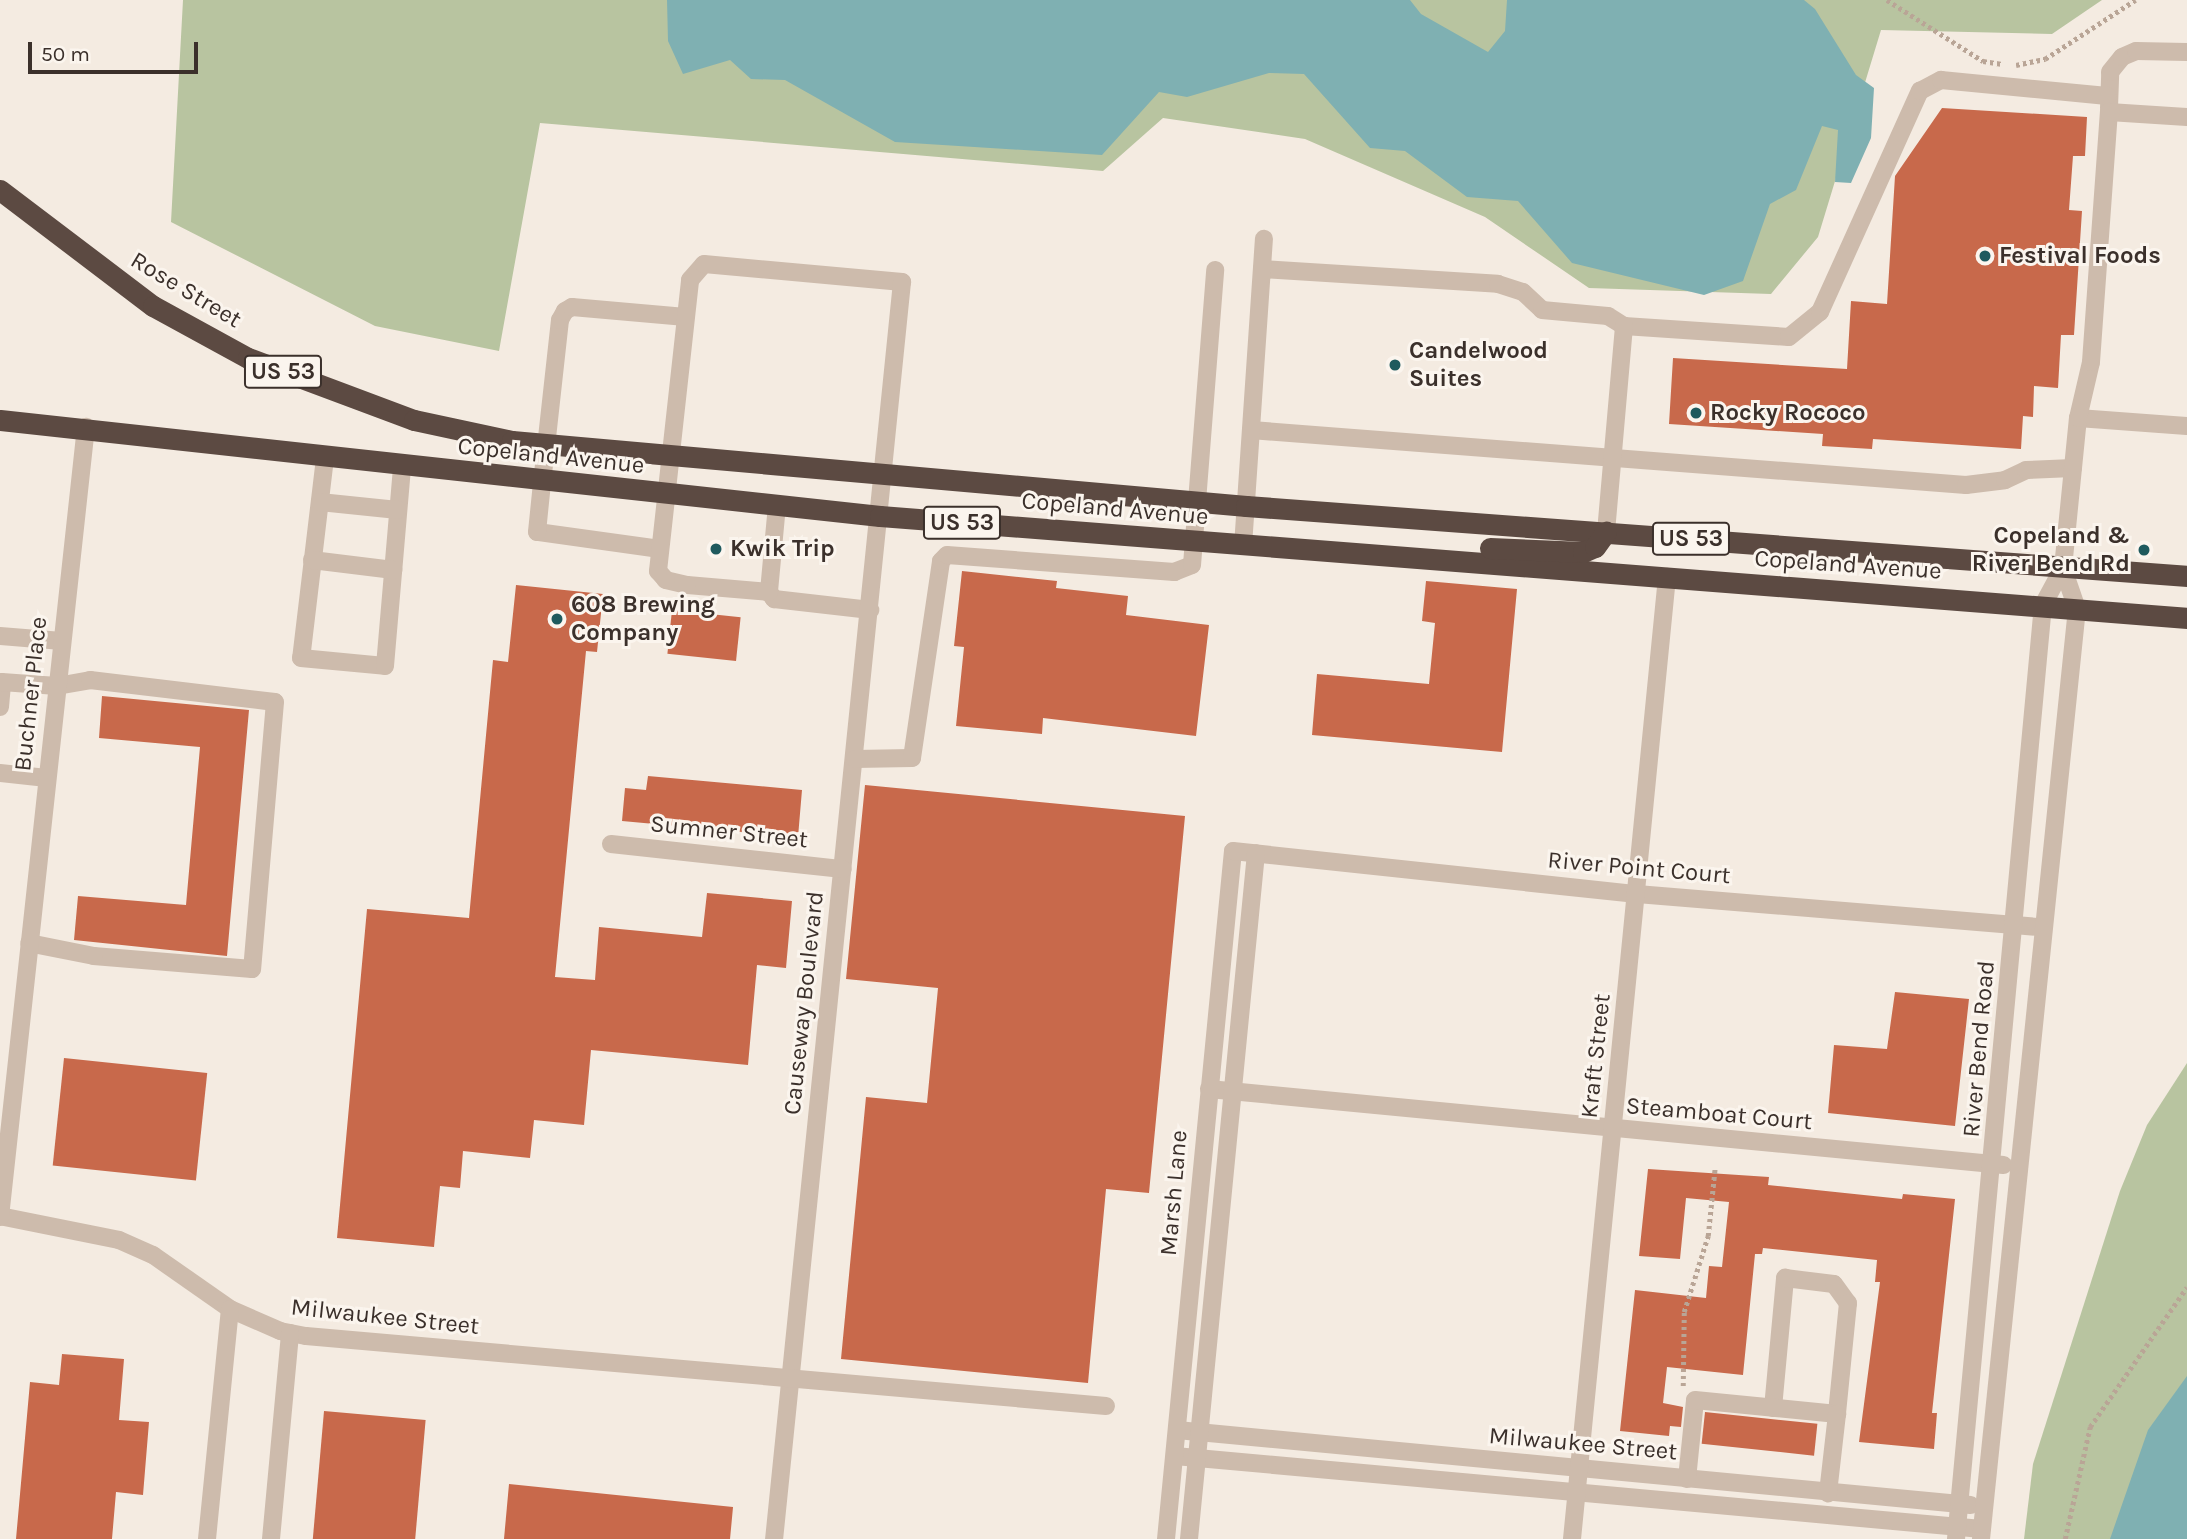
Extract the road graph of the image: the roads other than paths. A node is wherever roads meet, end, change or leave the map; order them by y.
1 (2187, 52) edge
2 (2108, 104) junction
3 (2187, 117) edge
4 (0, 190) edge
5 (1264, 239) dead end
6 (1262, 269) junction
7 (1215, 270) dead end
8 (686, 317) junction
9 (1624, 326) junction
10 (2078, 418) junction
11 (0, 420) edge
12 (2187, 426) edge
13 (86, 427) junction
14 (1251, 430) junction
15 (548, 444) junction
16 (609, 447) joint
17 (671, 453) junction
18 (325, 458) junction
19 (1615, 458) junction
20 (402, 467) junction
21 (2073, 468) junction
22 (885, 473) junction
23 (542, 483) junction
24 (667, 494) junction
25 (320, 502) junction
26 (1198, 502) junction
27 (777, 505) junction
28 (1246, 506) junction
29 (398, 510) junction
30 (880, 516) junction
31 (1606, 532) junction
32 (1194, 541) junction
33 (1243, 546) junction
34 (660, 549) junction
35 (1447, 557) junction
36 (313, 560) junction
37 (2063, 568) junction
38 (393, 570) junction
39 (2187, 576) edge
40 (1667, 577) junction
41 (769, 592) junction
42 (2043, 606) junction
43 (2077, 609) junction
44 (870, 610) junction
45 (2187, 618) edge
46 (0, 636) edge
47 (62, 641) junction
48 (1, 682) edge
49 (57, 685) junction
50 (0, 707) edge
51 (855, 759) junction
52 (0, 774) edge
53 (47, 778) junction
54 (611, 844) dead end
55 (1233, 851) joint
56 (1256, 853) junction
57 (843, 869) junction
58 (1637, 894) junction
59 (2014, 925) junction
60 (2040, 927) junction
61 (29, 943) junction
62 (1209, 1089) junction
63 (1232, 1091) junction
64 (6, 1120) edge
65 (1613, 1129) junction
66 (1993, 1164) junction
67 (2017, 1167) junction
68 (0, 1216) edge
69 (230, 1309) junction
70 (290, 1333) junction
71 (790, 1377) junction
72 (1106, 1406) dead end
73 (1773, 1408) junction
74 (1837, 1414) junction
75 (1177, 1430) junction
76 (1200, 1432) junction
77 (1175, 1455) junction
78 (1197, 1457) junction
79 (1579, 1469) junction
80 (1687, 1479) junction
81 (1828, 1493) junction
82 (1577, 1495) junction
83 (1959, 1504) junction
84 (1984, 1505) junction
85 (1956, 1533) edge
86 (1981, 1534) edge
87 (207, 1539) edge
88 (271, 1539) edge
89 (774, 1539) edge
90 (1166, 1539) edge
91 (1189, 1539) edge
92 (1572, 1539) edge

1 - 2 street, River Bend Road
2 - 3 street
2 - 9 street
2 - 10 street, River Bend Road
4 - 15 highway, Rose Street / US 53
5 - 6 street
6 - 9 street
6 - 14 street
7 - 26 street
8 - 15 street
8 - 17 street
8 - 22 street, Causeway Boulevard
9 - 19 street
10 - 12 street
10 - 21 street, River Bend Road
11 - 13 highway, Copeland Avenue / US 53
13 - 18 highway, Copeland Avenue / US 53
13 - 47 street, Buchner Place
14 - 19 street
14 - 28 street
15 - 16 highway, Rose Street / US 53
15 - 23 street
16 - 17 highway, Copeland Avenue / US 53
17 - 22 highway, Copeland Avenue / US 53
17 - 24 street
18 - 20 highway, Copeland Avenue / US 53
18 - 25 street
19 - 21 street
19 - 31 street
20 - 23 highway, Copeland Avenue / US 53
20 - 29 street
21 - 37 street, River Bend Road
22 - 26 highway, Copeland Avenue / US 53
22 - 30 street, Causeway Boulevard
23 - 24 highway, Copeland Avenue / US 53
23 - 34 street
24 - 27 highway, Copeland Avenue / US 53
24 - 34 street
25 - 29 street
25 - 36 street
26 - 28 highway, Copeland Avenue / US 53
26 - 32 street
27 - 30 highway, Copeland Avenue / US 53
27 - 41 street
28 - 31 highway, Copeland Avenue / US 53
28 - 33 street
29 - 38 street
30 - 32 highway, Copeland Avenue / US 53
30 - 44 street, Causeway Boulevard
31 - 35 highway
31 - 37 highway, Copeland Avenue / US 53
32 - 33 highway, Copeland Avenue / US 53
32 - 51 street
33 - 35 highway, Copeland Avenue / US 53
34 - 41 street
35 - 40 highway, Copeland Avenue / US 53
36 - 38 street
36 - 38 street
37 - 39 highway, Copeland Avenue / US 53
37 - 42 street, River Bend Road
37 - 43 street, River Bend Road
40 - 42 highway, Copeland Avenue / US 53
40 - 58 street, Kraft Street
41 - 44 street
42 - 43 highway, Copeland Avenue / US 53
42 - 59 street, River Bend Road
43 - 45 highway, Copeland Avenue / US 53
43 - 60 street, River Bend Road
44 - 51 street, Causeway Boulevard
46 - 47 street
47 - 49 street, Buchner Place
48 - 49 street
48 - 50 street
49 - 53 street, Buchner Place
49 - 61 street
51 - 57 street, Causeway Boulevard
52 - 53 street
53 - 61 street, Buchner Place
54 - 57 street, Sumner Street
55 - 56 street, River Point Court
55 - 62 street, Marsh Lane
56 - 58 street, River Point Court
56 - 63 street, Marsh Lane
57 - 71 street, Causeway Boulevard
58 - 59 street, River Point Court
58 - 65 street, Kraft Street
59 - 60 street, River Point Court
59 - 66 street, River Bend Road
60 - 67 street, River Bend Road
61 - 64 street, Buchner Place
62 - 63 street, Steamboat Court
62 - 75 street, Marsh Lane
63 - 65 street, Steamboat Court
63 - 76 street, Marsh Lane
64 - 68 street, Buchner Place
65 - 66 street, Steamboat Court
65 - 79 street, Kraft Street
66 - 67 street, Steamboat Court
66 - 83 street, River Bend Road
67 - 84 street, River Bend Road
68 - 69 street, Milwaukee Street
69 - 70 street, Milwaukee Street
69 - 87 street
70 - 71 street, Milwaukee Street
70 - 88 street
71 - 72 street, Milwaukee Street
71 - 89 street, Causeway Boulevard
73 - 74 street
73 - 74 street
73 - 80 street
74 - 81 street
75 - 76 street, Milwaukee Street
75 - 77 street, Marsh Lane
76 - 78 street, Marsh Lane
76 - 79 street, Milwaukee Street
77 - 78 street, Milwaukee Street
77 - 90 street, Marsh Lane
78 - 82 street, Milwaukee Street
78 - 91 street, Marsh Lane
79 - 80 street, Milwaukee Street
79 - 82 street, Kraft Street
80 - 81 street, Milwaukee Street
81 - 83 street, Milwaukee Street
82 - 85 street, Milwaukee Street
82 - 92 street, Kraft Street
83 - 84 street, Milwaukee Street
83 - 85 street, River Bend Road
84 - 86 street, River Bend Road
85 - 86 street, Milwaukee Street

